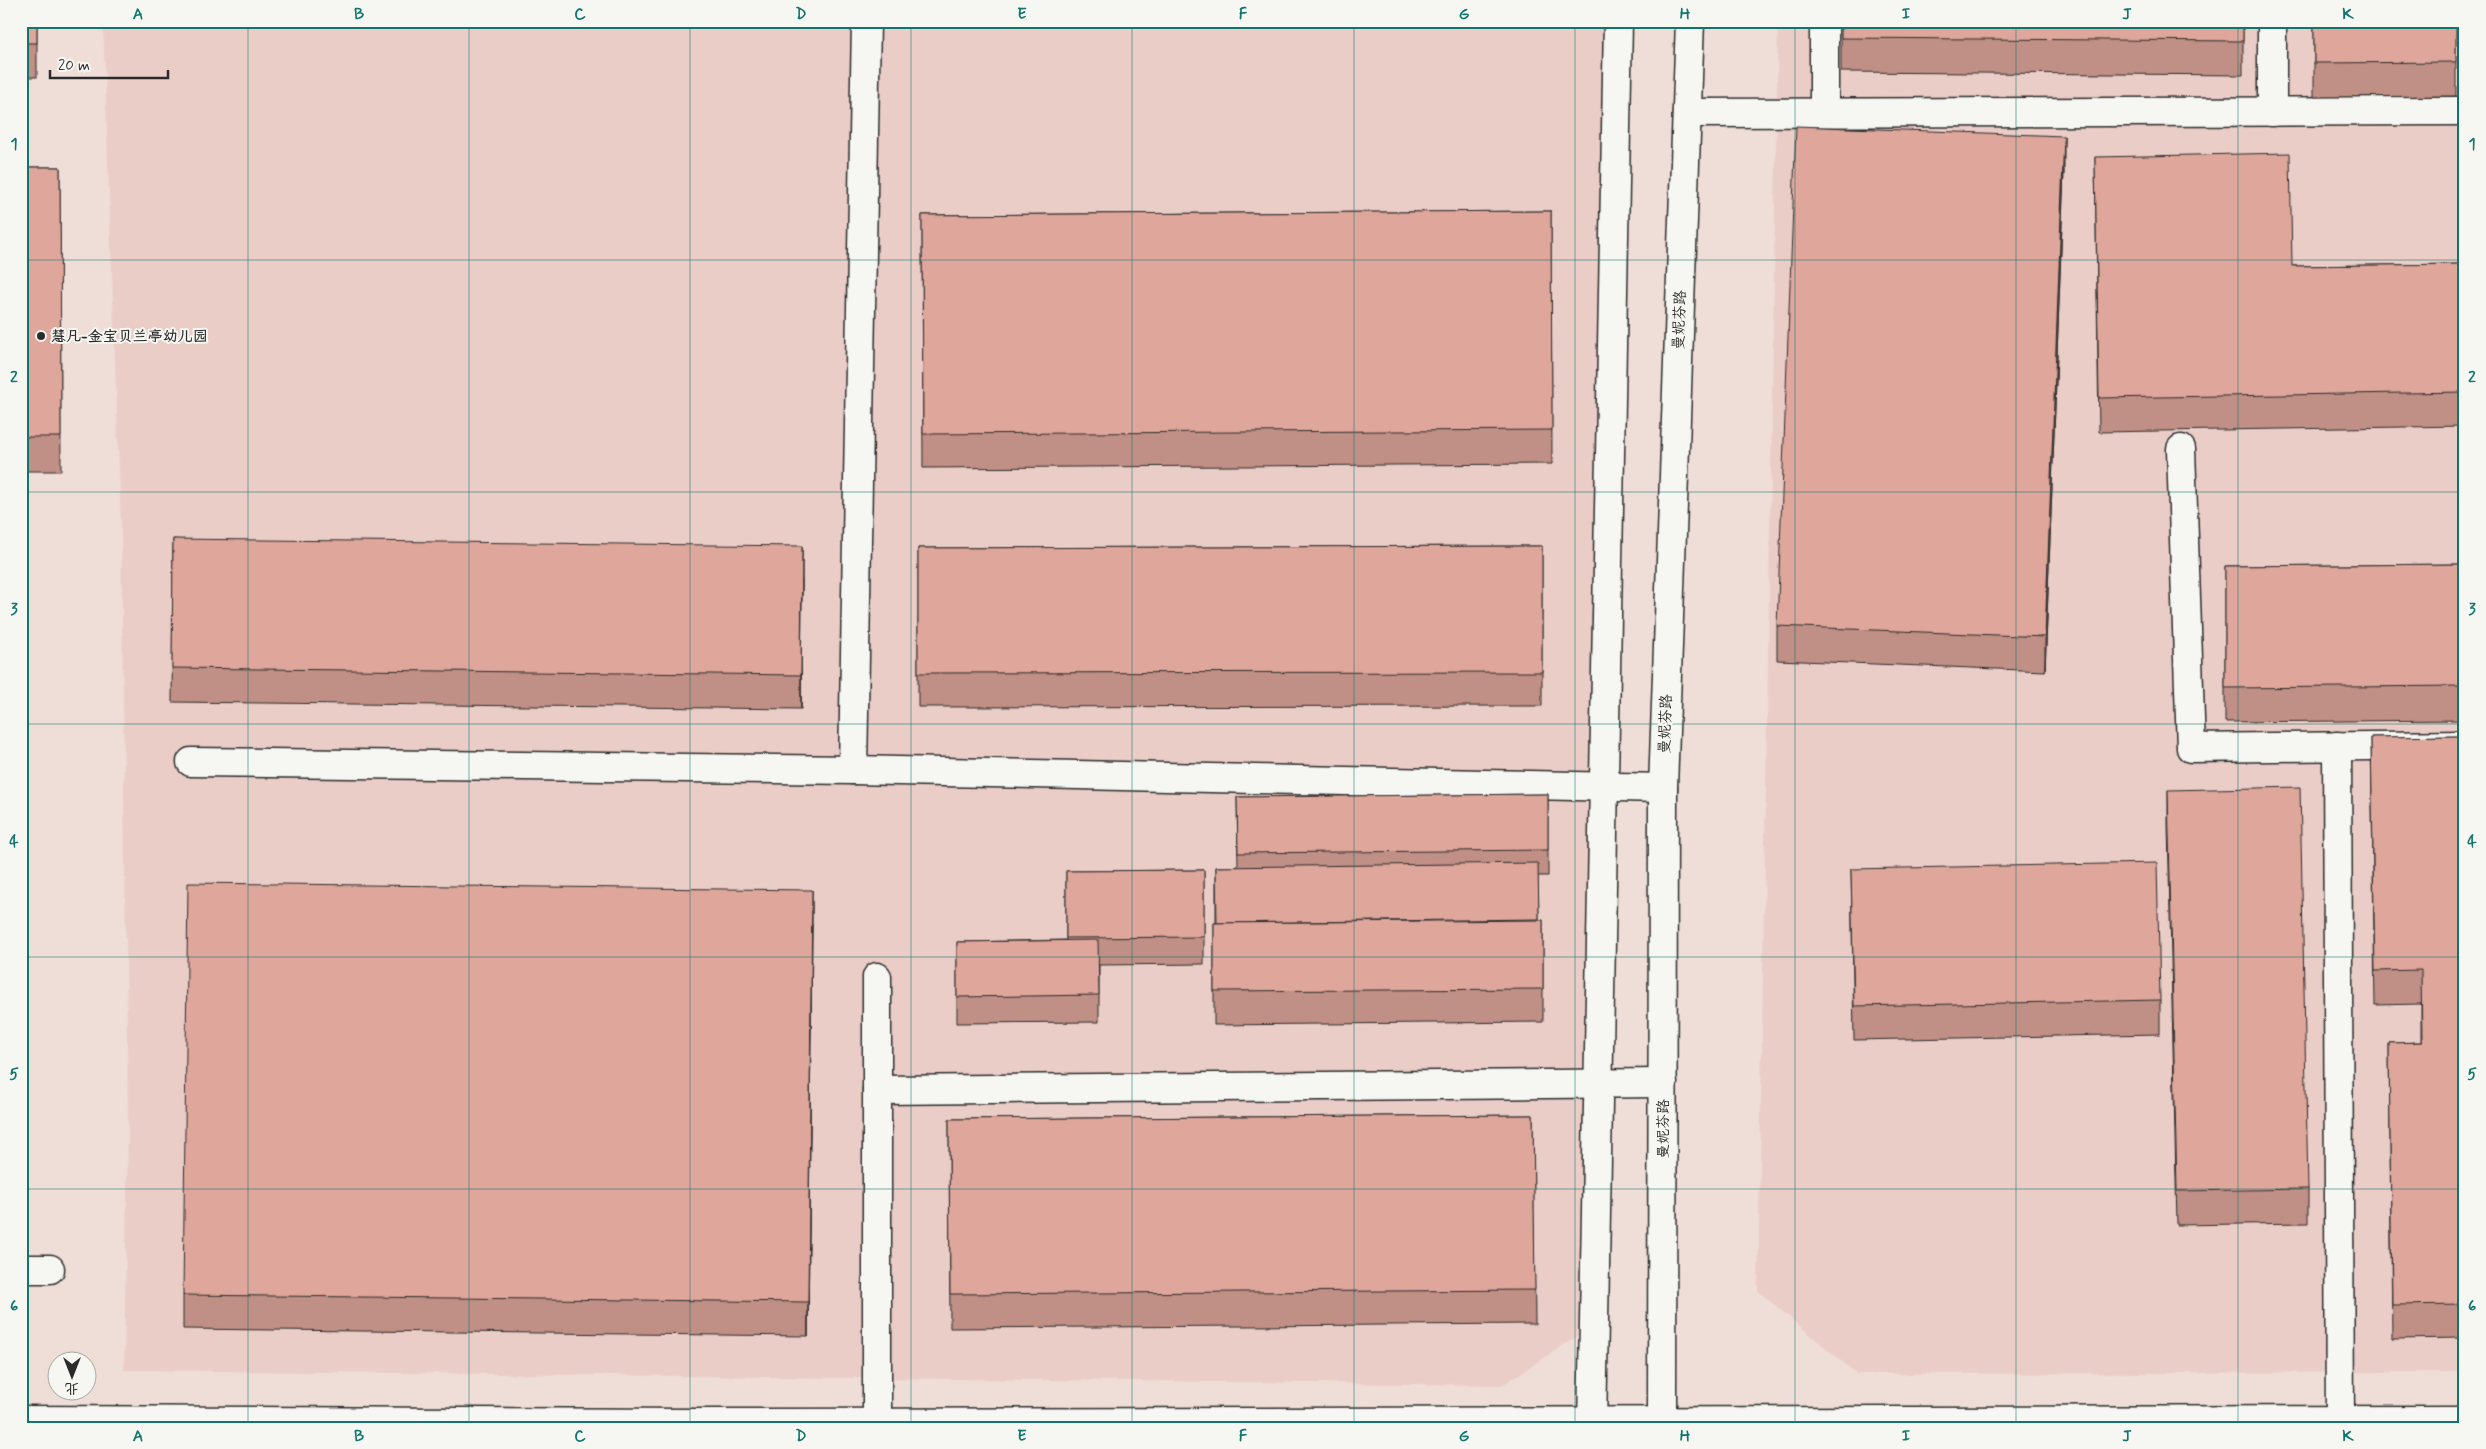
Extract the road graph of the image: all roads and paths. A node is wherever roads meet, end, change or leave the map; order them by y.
1 (866, 21) edge
2 (1618, 21) edge
3 (1690, 21) edge
4 (1824, 21) edge
5 (2272, 21) edge
6 (2465, 111) edge
7 (1824, 112) junction
8 (2272, 112) junction
9 (1687, 113) junction
10 (2182, 450) dead end
11 (2465, 744) edge
12 (2337, 746) junction
13 (191, 762) dead end
14 (853, 770) junction
15 (1604, 786) junction
16 (1663, 788) junction
17 (877, 977) dead end
18 (1598, 1083) junction
19 (1663, 1083) junction
20 (877, 1090) junction
21 (21, 1269) edge
22 (50, 1269) dead end
23 (21, 1420) edge
24 (2465, 1420) edge
25 (877, 1423) junction
26 (407, 1425) edge
27 (1197, 1425) edge
28 (1592, 1425) edge
29 (1662, 1425) edge
30 (2340, 1425) edge

1 - 14 street
2 - 15 street
3 - 9 street, 曼妮芬路
4 - 7 street
5 - 8 street
6 - 8 street
7 - 8 street
7 - 9 street
9 - 16 street, 曼妮芬路
10 - 12 street
11 - 12 street
12 - 30 street
13 - 14 street
14 - 15 street
15 - 16 street
15 - 18 street
16 - 19 street, 曼妮芬路
17 - 20 street
18 - 19 street
18 - 20 street
18 - 28 street
19 - 29 street, 曼妮芬路
20 - 25 street
21 - 22 street
23 - 26 street
24 - 30 street
25 - 26 street
25 - 27 street
27 - 28 street
28 - 29 street
29 - 30 street

